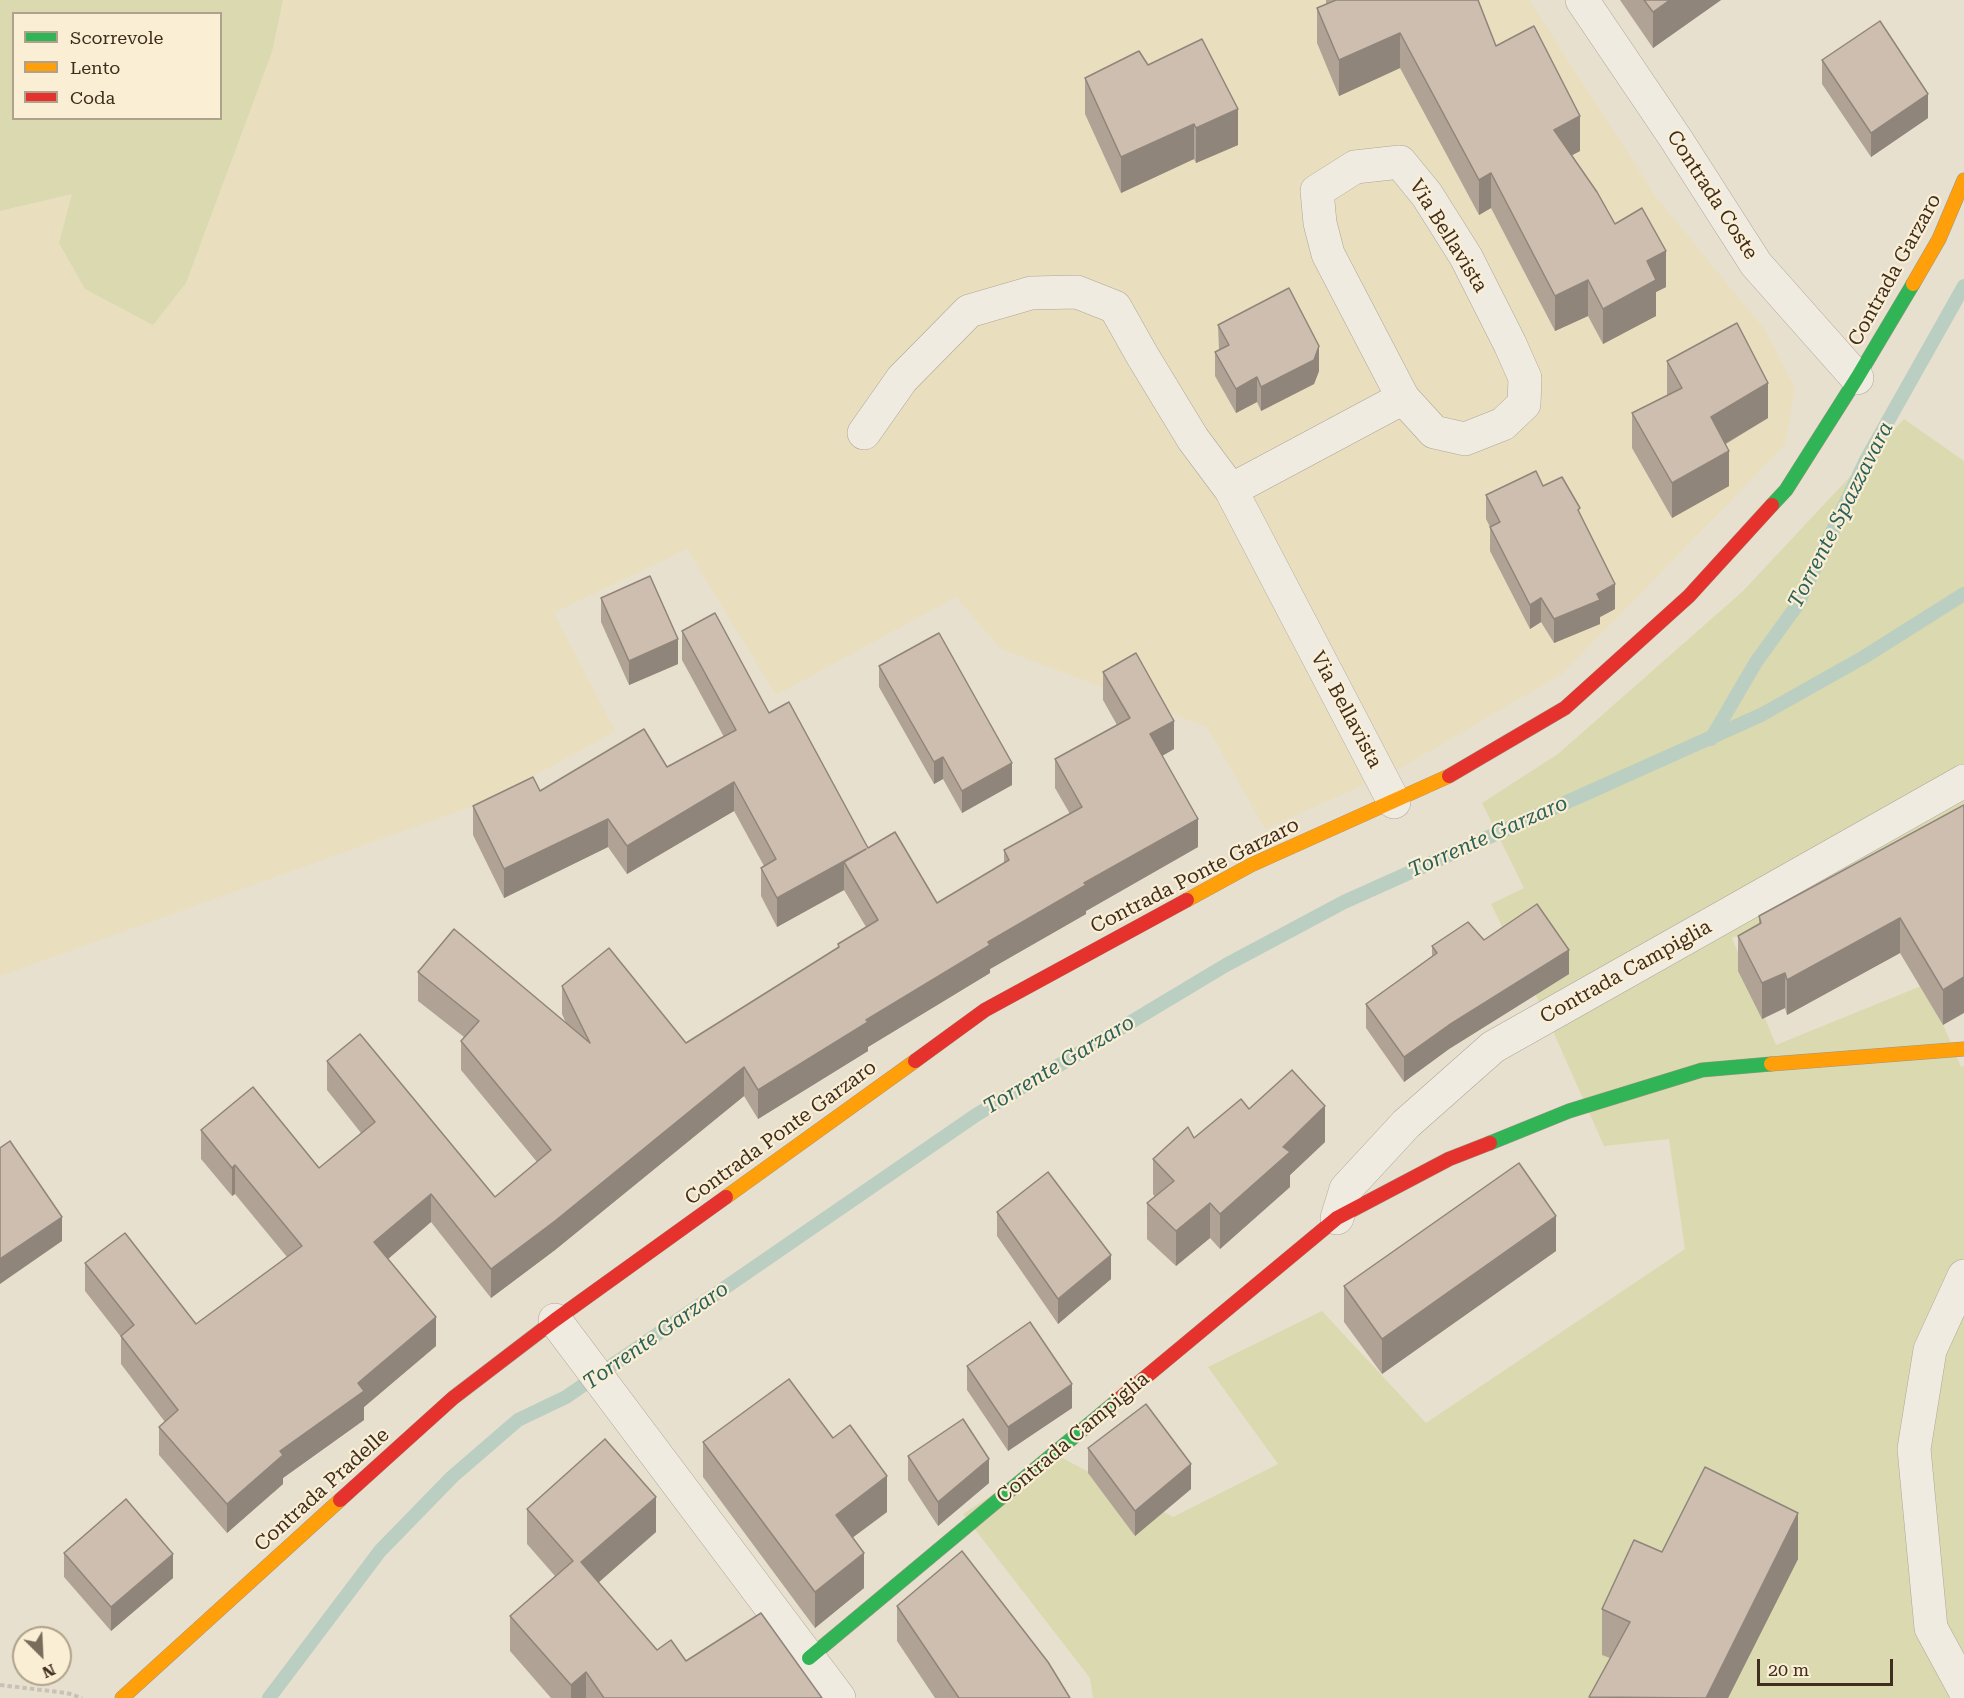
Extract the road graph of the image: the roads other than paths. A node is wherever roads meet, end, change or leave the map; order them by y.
1 (1582, 0) edge
2 (1964, 180) edge
3 (1857, 378) junction
4 (1403, 399) junction
5 (864, 433) dead end
6 (1231, 490) junction
7 (1964, 782) edge
8 (1394, 802) junction
9 (1964, 1049) edge
10 (1337, 1218) junction
11 (1964, 1275) edge
12 (555, 1320) junction
13 (809, 1658) junction
14 (1964, 1689) edge
15 (122, 1698) edge
16 (839, 1698) edge

1 - 3 street, Contrada Coste
2 - 3 street, Contrada Garzaro
3 - 8 street, Contrada Ponte Garzaro
4 - 4 street, Via Bellavista
4 - 6 street
5 - 6 street, Via Bellavista
6 - 8 street, Via Bellavista
7 - 10 street, Contrada Campiglia
8 - 12 street, Contrada Ponte Garzaro
9 - 10 street, Contrada Campiglia
10 - 13 street, Contrada Campiglia
11 - 14 street
12 - 13 street
12 - 15 street, Contrada Pradelle
13 - 16 street

